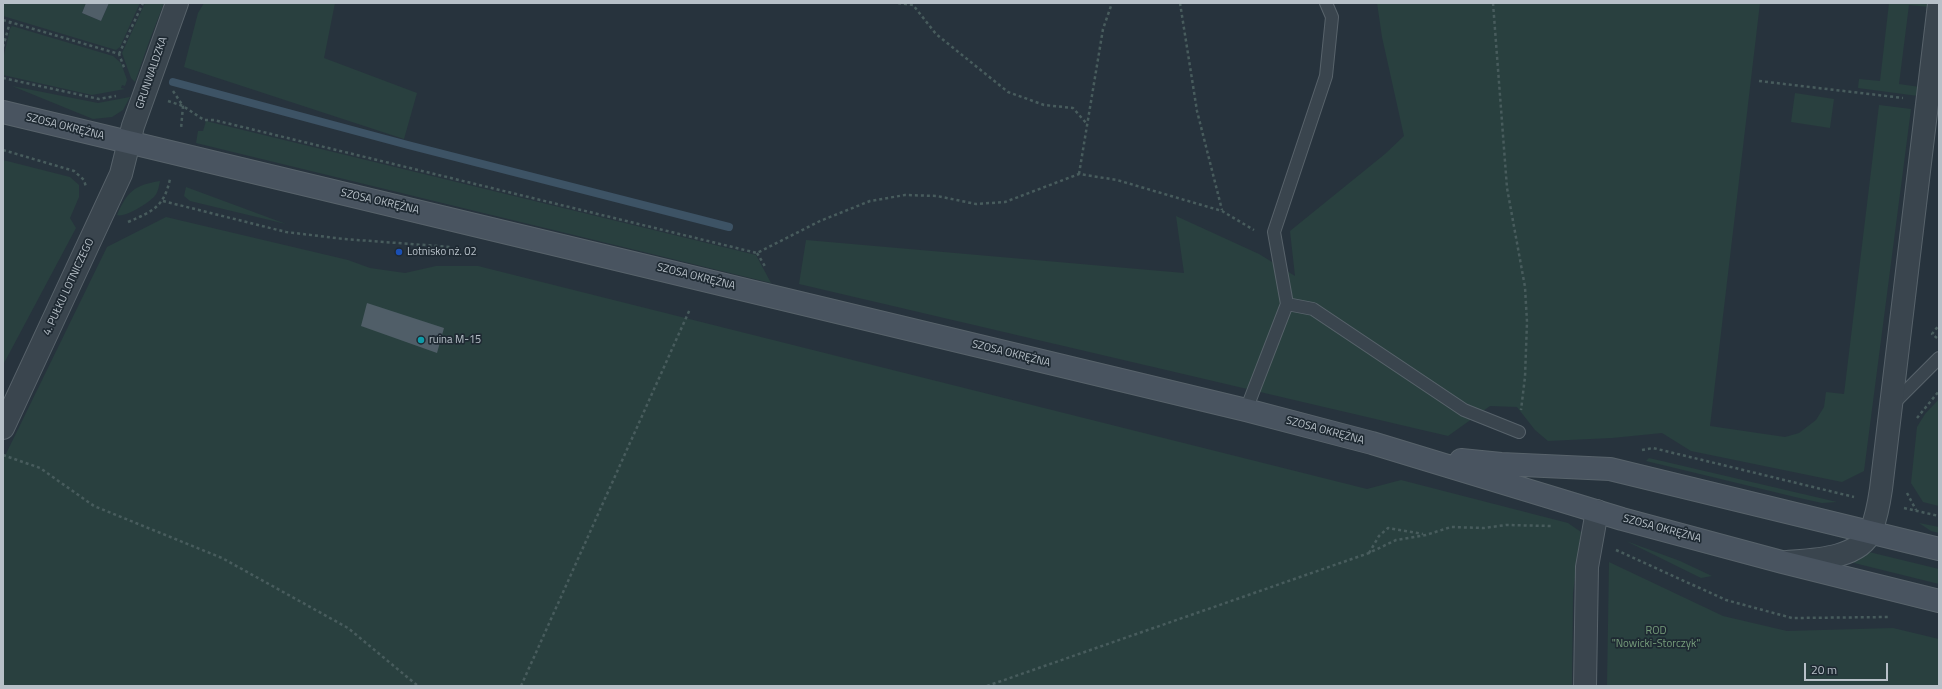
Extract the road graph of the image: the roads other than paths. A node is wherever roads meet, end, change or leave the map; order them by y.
1 (177, 3) edge
2 (1326, 3) edge
3 (1939, 4) edge
4 (3, 112) edge
5 (129, 143) junction
6 (1287, 304) junction
7 (1939, 358) edge
8 (1891, 406) junction
9 (1246, 410) junction
10 (3, 428) edge
11 (1519, 432) road end
12 (1387, 448) junction
13 (1595, 519) junction
14 (1871, 533) junction
15 (1939, 549) edge
16 (1782, 562) junction
17 (1939, 601) edge
18 (1585, 686) edge

1 - 5 street, GRUNWALDZKA
2 - 6 lane
3 - 8 street
4 - 5 street, SZOSA OKRĘŻNA
5 - 9 street, SZOSA OKRĘŻNA
5 - 10 street, 4. PUŁKU LOTNICZEGO
6 - 9 lane
6 - 11 lane
7 - 8 lane
8 - 14 street
9 - 12 street, SZOSA OKRĘŻNA
12 - 13 street, SZOSA OKRĘŻNA
12 - 14 street, SZOSA OKRĘŻNA
13 - 16 street, SZOSA OKRĘŻNA
13 - 18 street
14 - 15 street, SZOSA OKRĘŻNA
14 - 16 street
16 - 17 street, SZOSA OKRĘŻNA

